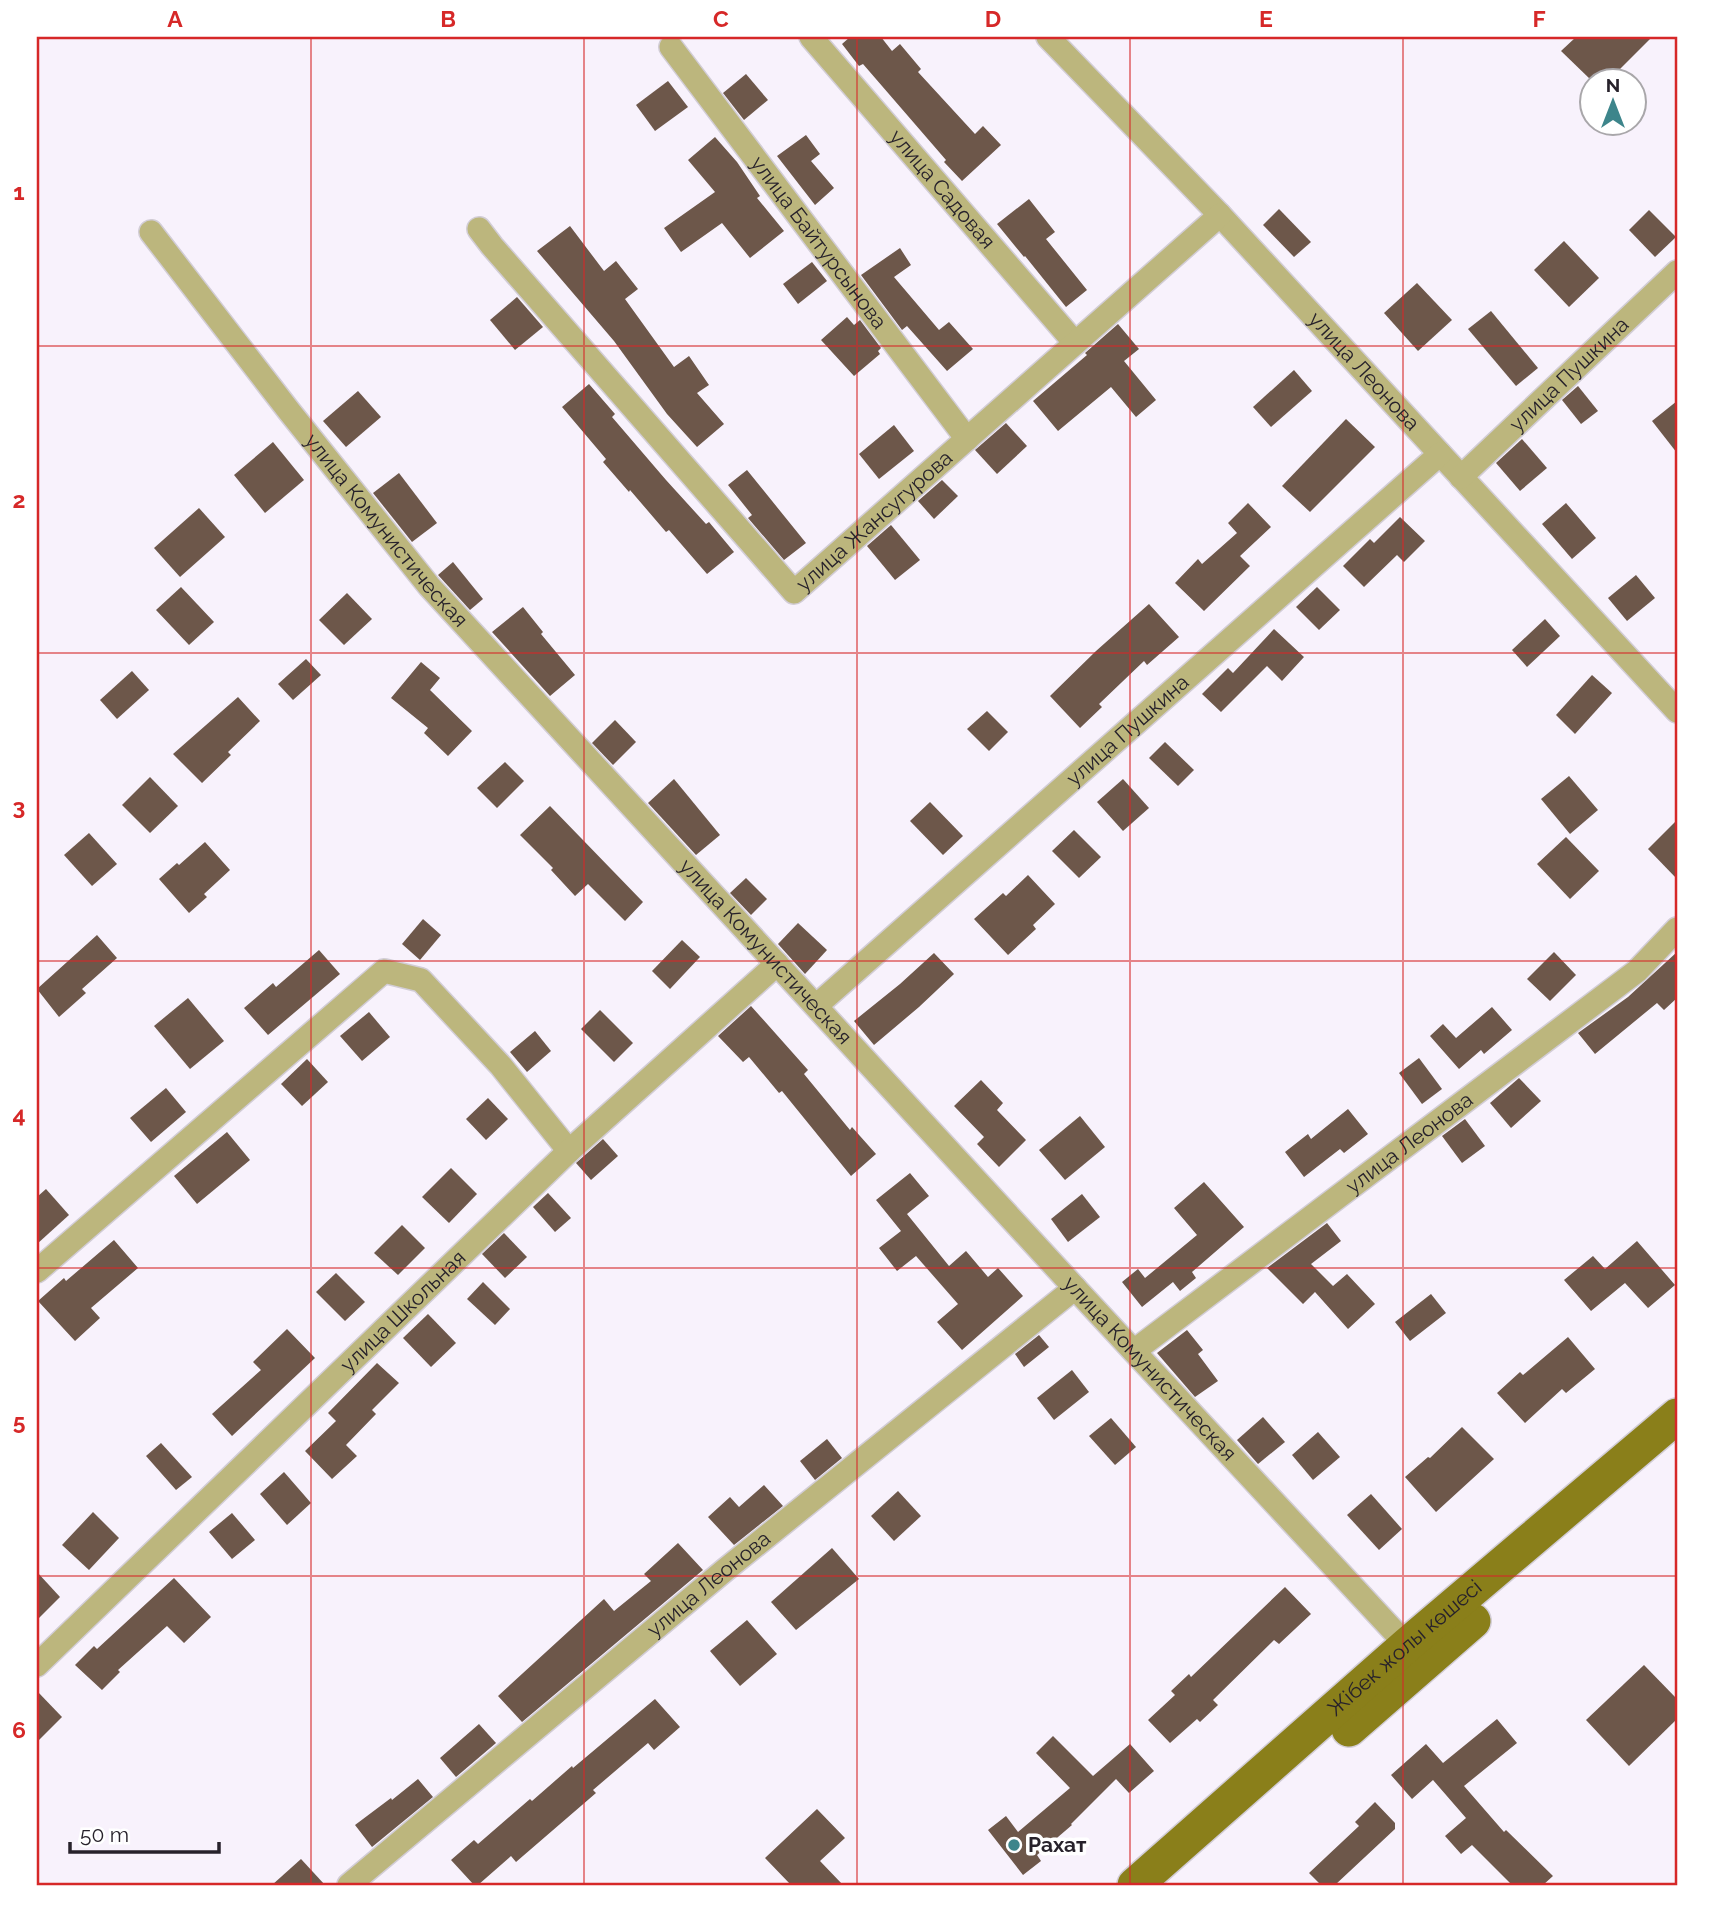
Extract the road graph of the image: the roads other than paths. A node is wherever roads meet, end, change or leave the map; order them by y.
1 (811, 37) edge
2 (1048, 37) edge
3 (671, 47) dead end
4 (1220, 215) junction
5 (479, 229) dead end
6 (152, 232) dead end
7 (1677, 272) edge
8 (1075, 343) junction
9 (967, 439) junction
10 (1440, 454) junction
11 (1461, 477) junction
12 (1677, 711) edge
13 (1677, 929) edge
14 (777, 964) junction
15 (816, 1006) junction
16 (569, 1151) junction
17 (37, 1271) edge
18 (1074, 1288) junction
19 (1135, 1351) junction
20 (1677, 1416) edge
21 (1677, 1443) edge
22 (1416, 1654) junction
23 (37, 1665) edge
24 (349, 1885) edge
25 (1135, 1885) edge
26 (1170, 1885) edge

1 - 8 street, улица Садовая
2 - 4 street, улица Леонова
3 - 9 street, улица Байтурсынова
4 - 8 street, улица Жансугурова
4 - 10 street, улица Леонова
5 - 9 street, улица Жансугурова
6 - 14 street, улица Комунистическая
7 - 11 street, улица Пушкина
8 - 9 street, улица Жансугурова
10 - 11 street, улица Леонова
10 - 15 street, улица Пушкина
11 - 12 street, улица Леонова
13 - 19 street, улица Леонова
14 - 15 street, улица Комунистическая
14 - 16 street, улица Школьная
15 - 18 street, улица Комунистическая
16 - 17 street
16 - 23 street, улица Школьная
18 - 19 street, улица Комунистическая
18 - 24 street, улица Леонова
19 - 22 street, улица Комунистическая
20 - 22 main road, Жібек жолы көшесі
21 - 22 main road, Жібек жолы көшесі
22 - 25 main road, Жібек жолы көшесі
22 - 26 main road, Жібек жолы көшесі

